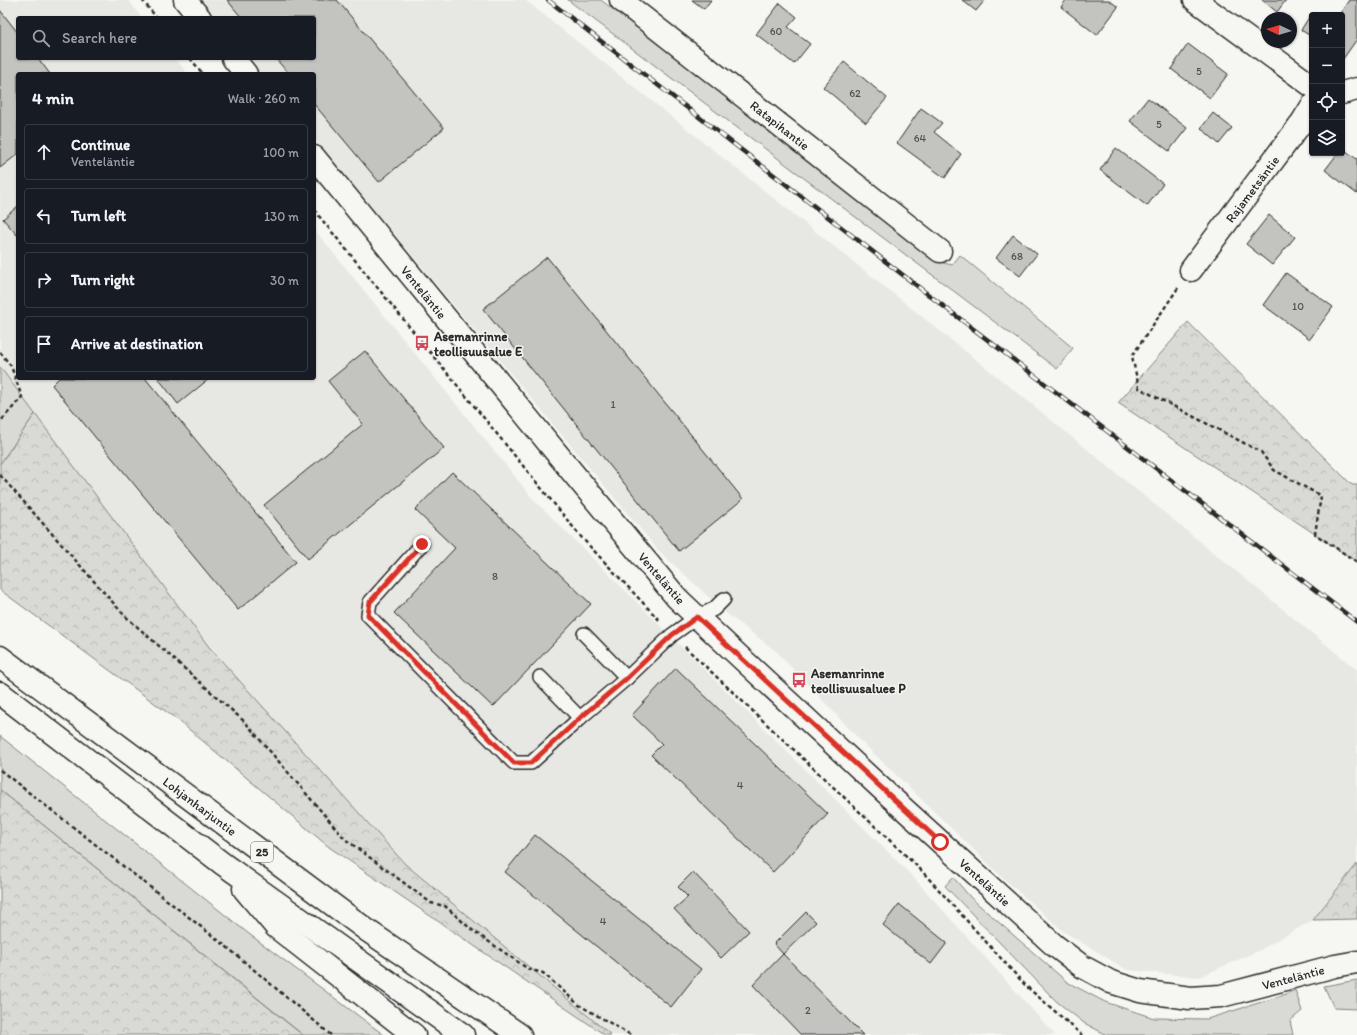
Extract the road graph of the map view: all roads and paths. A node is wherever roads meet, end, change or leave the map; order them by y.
1 (142, 0) edge
2 (185, 0) edge
3 (621, 0) edge
4 (1203, 2) edge
5 (155, 16) edge
6 (198, 16) edge
7 (192, 60) edge
8 (235, 60) edge
9 (201, 72) edge
10 (244, 72) edge
11 (1309, 84) edge
12 (1357, 89) edge
13 (1345, 92) edge
14 (1309, 111) edge
15 (316, 159) edge
16 (940, 251) dead end
17 (1191, 270) joint
18 (0, 352) edge
19 (16, 380) edge
20 (16, 380) edge
21 (0, 422) edge
22 (0, 475) edge
23 (422, 544) dead end
24 (1357, 562) edge
25 (724, 599) dead end
26 (697, 617) junction
27 (584, 634) dead end
28 (0, 658) edge
29 (540, 677) dead end
30 (627, 678) junction
31 (0, 693) edge
32 (580, 718) junction
33 (0, 770) edge
34 (223, 864) junction
35 (1357, 962) edge
36 (331, 1035) edge
37 (414, 1035) edge
38 (463, 1035) edge
39 (520, 1035) edge
40 (631, 1035) edge

1 - 5 path
2 - 6 main road
3 - 16 main road, Ratapihantie
4 - 11 main road
7 - 9 path
8 - 10 main road
12 - 13 main road
14 - 17 main road, Rajametsäntie
15 - 26 main road, Venteläntie
17 - 24 path
18 - 20 path
19 - 21 path
22 - 40 path
23 - 32 lane
25 - 26 lane
26 - 30 lane
26 - 35 main road, Venteläntie
27 - 30 lane
28 - 39 main road, Lohjanharjuntie / 25
29 - 32 lane
30 - 32 lane
31 - 34 main road, 25
33 - 36 path
34 - 37 main road
34 - 38 main road, 25

